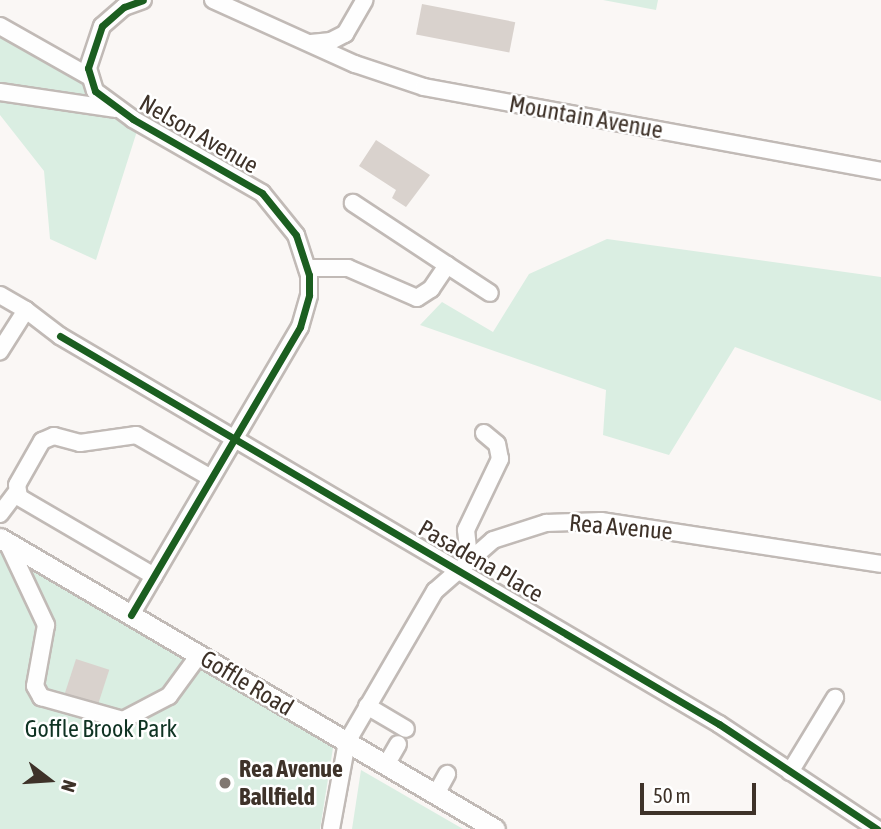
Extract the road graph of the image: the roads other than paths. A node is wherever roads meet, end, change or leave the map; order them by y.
1 (143, 0) edge
2 (213, 0) edge
3 (365, 0) edge
4 (0, 26) edge
5 (298, 40) junction
6 (90, 77) junction
7 (0, 92) edge
8 (117, 109) junction
9 (881, 172) edge
10 (353, 203) dead end
11 (447, 265) junction
12 (307, 268) junction
13 (490, 293) dead end
14 (0, 295) edge
15 (26, 310) junction
16 (0, 351) edge
17 (484, 433) dead end
18 (234, 439) junction
19 (211, 478) junction
20 (16, 493) junction
21 (0, 514) edge
22 (4, 540) edge
23 (463, 563) junction
24 (881, 564) edge
25 (154, 576) junction
26 (131, 615) junction
27 (200, 655) junction
28 (835, 698) dead end
29 (367, 706) junction
30 (406, 729) dead end
31 (346, 742) junction
32 (398, 744) dead end
33 (386, 765) junction
34 (790, 772) junction
35 (447, 774) dead end
36 (436, 794) junction
37 (331, 829) edge
38 (495, 829) edge
39 (877, 829) edge

1 - 6 street
2 - 5 street
3 - 5 street
4 - 6 street
5 - 9 street, Mountain Avenue
6 - 8 street, Nelson Avenue
7 - 8 street
8 - 12 street, Nelson Avenue
10 - 11 street
11 - 12 street
11 - 13 street
12 - 18 street, Nelson Avenue
14 - 15 street, Pasadena Place
15 - 16 street
15 - 18 street, Pasadena Place
17 - 23 street
18 - 19 street, Nelson Avenue
18 - 23 street, Pasadena Place
19 - 20 street
19 - 25 street, Nelson Avenue
20 - 21 street
20 - 25 street
22 - 26 main road, Goffle Road
22 - 27 street
23 - 24 street, Rea Avenue
23 - 29 street, Rea Avenue
23 - 34 street, Pasadena Place
25 - 26 street, Nelson Avenue
26 - 27 main road, Goffle Road
27 - 31 main road, Goffle Road
28 - 34 street
29 - 30 street
29 - 31 street, Rea Avenue
31 - 33 main road, Goffle Road
31 - 37 street, Rea Avenue
32 - 33 street
33 - 36 main road, Goffle Road
34 - 39 street, Pasadena Place
35 - 36 street
36 - 38 main road, Goffle Road

